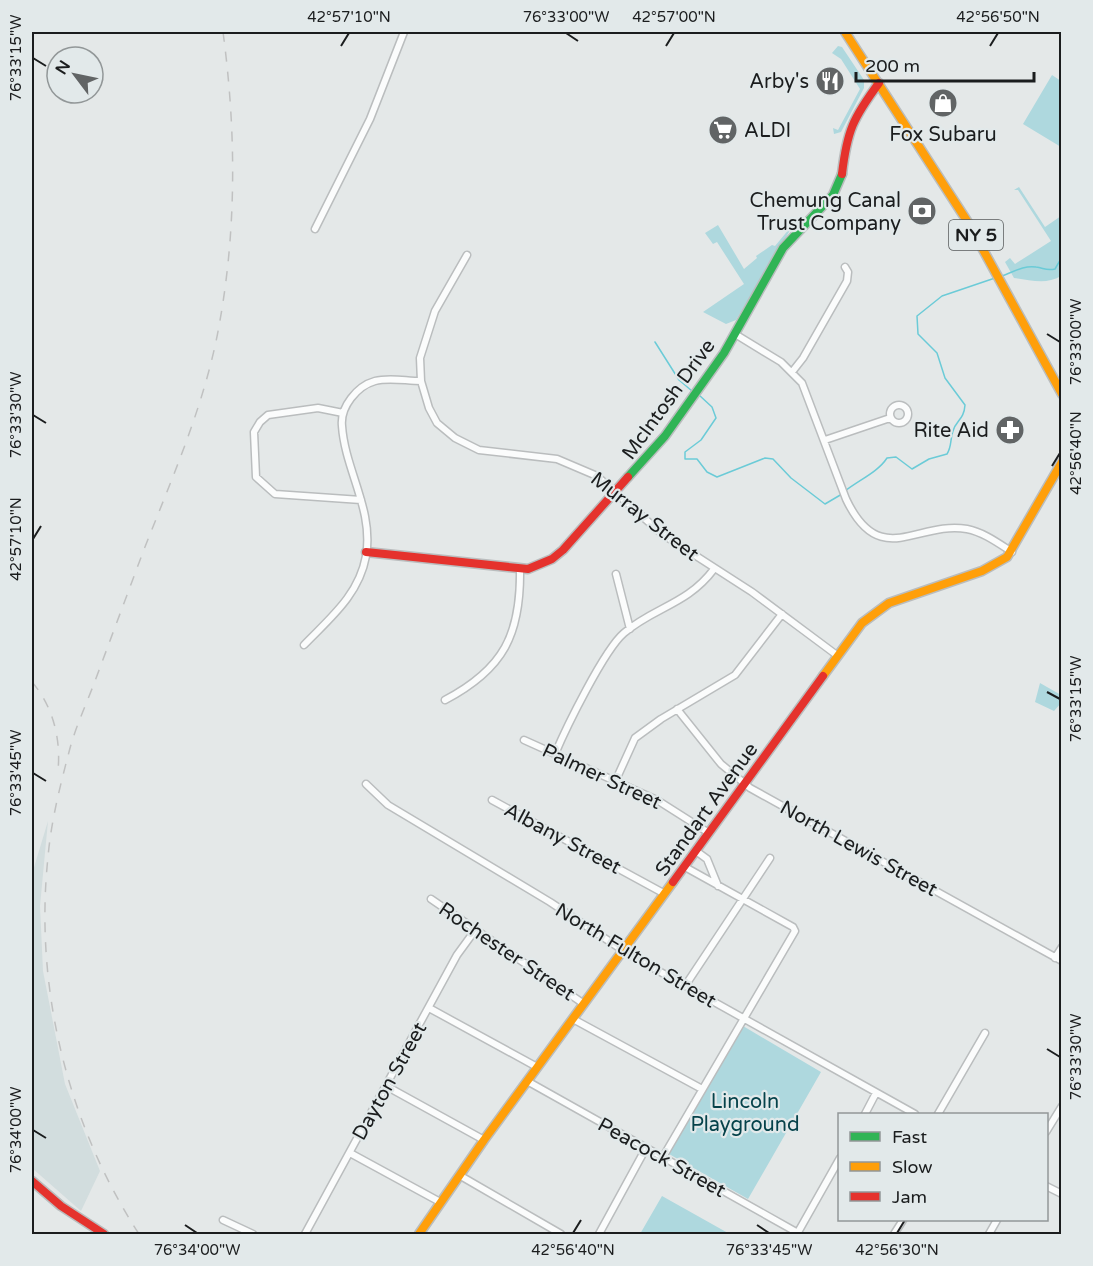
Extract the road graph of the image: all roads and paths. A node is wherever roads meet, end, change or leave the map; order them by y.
1 (404, 32) edge
2 (845, 32) edge
3 (879, 83) junction
4 (315, 229) dead end
5 (467, 255) dead end
6 (845, 267) dead end
7 (735, 334) junction
8 (792, 372) junction
9 (421, 381) junction
10 (1062, 394) edge
11 (343, 413) junction
12 (890, 418) dead end
13 (825, 440) junction
14 (1062, 462) edge
15 (616, 492) junction
16 (361, 500) junction
17 (366, 552) junction
18 (1012, 552) junction
19 (520, 568) junction
20 (714, 569) junction
21 (616, 574) dead end
22 (782, 614) junction
23 (630, 629) junction
24 (304, 645) dead end
25 (838, 656) junction
26 (445, 700) dead end
27 (677, 709) junction
28 (524, 740) dead end
29 (555, 754) junction
30 (615, 782) junction
31 (366, 784) dead end
32 (744, 784) junction
33 (492, 800) dead end
34 (709, 833) junction
35 (696, 851) junction
36 (770, 858) dead end
37 (685, 867) junction
38 (718, 886) junction
39 (664, 894) junction
40 (431, 899) dead end
41 (743, 900) junction
42 (476, 929) junction
43 (1062, 947) edge
44 (622, 951) junction
45 (1058, 960) edge
46 (685, 986) junction
47 (584, 1004) junction
48 (429, 1008) junction
49 (742, 1018) junction
50 (573, 1019) junction
51 (985, 1033) dead end
52 (537, 1067) junction
53 (527, 1081) junction
54 (386, 1086) junction
55 (702, 1089) junction
56 (876, 1093) junction
57 (1062, 1106) edge
58 (866, 1113) edge
59 (913, 1113) edge
60 (939, 1113) edge
61 (1048, 1130) edge
62 (484, 1140) junction
63 (646, 1148) junction
64 (350, 1153) junction
65 (663, 1157) junction
66 (838, 1162) edge
67 (459, 1175) junction
68 (32, 1181) edge
69 (1048, 1187) edge
70 (1062, 1194) edge
71 (440, 1203) junction
72 (223, 1220) dead end
73 (902, 1221) edge
74 (104, 1234) edge
75 (253, 1234) edge
76 (305, 1234) edge
77 (419, 1234) edge
78 (561, 1234) edge
79 (599, 1234) edge
80 (798, 1234) edge
81 (894, 1234) edge

1 - 4 street
2 - 3 main road, NY 5
3 - 7 main road, McIntosh Drive
3 - 10 main road, NY 5
5 - 9 street, Murray Street
6 - 8 street
7 - 8 street
7 - 15 main road, McIntosh Drive
8 - 13 street
9 - 11 street
9 - 15 street, Murray Street
11 - 16 street
11 - 16 street
12 - 13 street
13 - 18 street
14 - 18 main road, Standart Avenue
15 - 19 main road, McIntosh Drive
15 - 20 street, Murray Street
16 - 17 street
17 - 19 main road, McIntosh Drive
17 - 24 street
18 - 25 main road, Standart Avenue
19 - 26 street
20 - 22 street, Murray Street
20 - 23 street
21 - 23 street
22 - 25 street, Murray Street
22 - 27 street
23 - 29 street
25 - 32 main road, Standart Avenue
27 - 30 street
27 - 32 street, North Lewis Street
28 - 29 street, Palmer Street
29 - 30 street, Palmer Street
30 - 34 street, Palmer Street
31 - 44 street, North Fulton Street
32 - 34 main road, Standart Avenue
32 - 45 street, North Lewis Street
33 - 39 street, Albany Street
34 - 35 main road, Standart Avenue
35 - 37 main road, Standart Avenue
35 - 38 street
36 - 41 street
37 - 38 street
37 - 39 main road, Standart Avenue
38 - 41 street
39 - 44 main road, Standart Avenue
40 - 42 street, Rochester Street
41 - 46 street
41 - 49 street
42 - 47 street, Rochester Street
42 - 48 street, Dayton Street
43 - 45 street
44 - 46 street, North Fulton Street
44 - 47 main road, Standart Avenue
46 - 49 street, North Fulton Street
47 - 50 main road, Standart Avenue
48 - 52 street
48 - 54 street, Dayton Street
49 - 55 street
49 - 56 street, North Fulton Street
50 - 52 main road, Standart Avenue
50 - 55 street
51 - 60 street
52 - 53 main road, Standart Avenue
53 - 62 main road, Standart Avenue
53 - 63 street, Peacock Street
54 - 62 street
54 - 64 street, Dayton Street
55 - 65 street
56 - 58 street
56 - 59 street, North Fulton Street
57 - 61 street
62 - 67 main road, Standart Avenue
63 - 65 street, Peacock Street
63 - 79 street
64 - 71 street
64 - 76 street, Dayton Street
65 - 80 street, Peacock Street
66 - 80 street
67 - 71 main road, Standart Avenue
67 - 78 street
68 - 74 main road
69 - 70 street
71 - 77 main road, Standart Avenue
72 - 75 street
73 - 81 street

